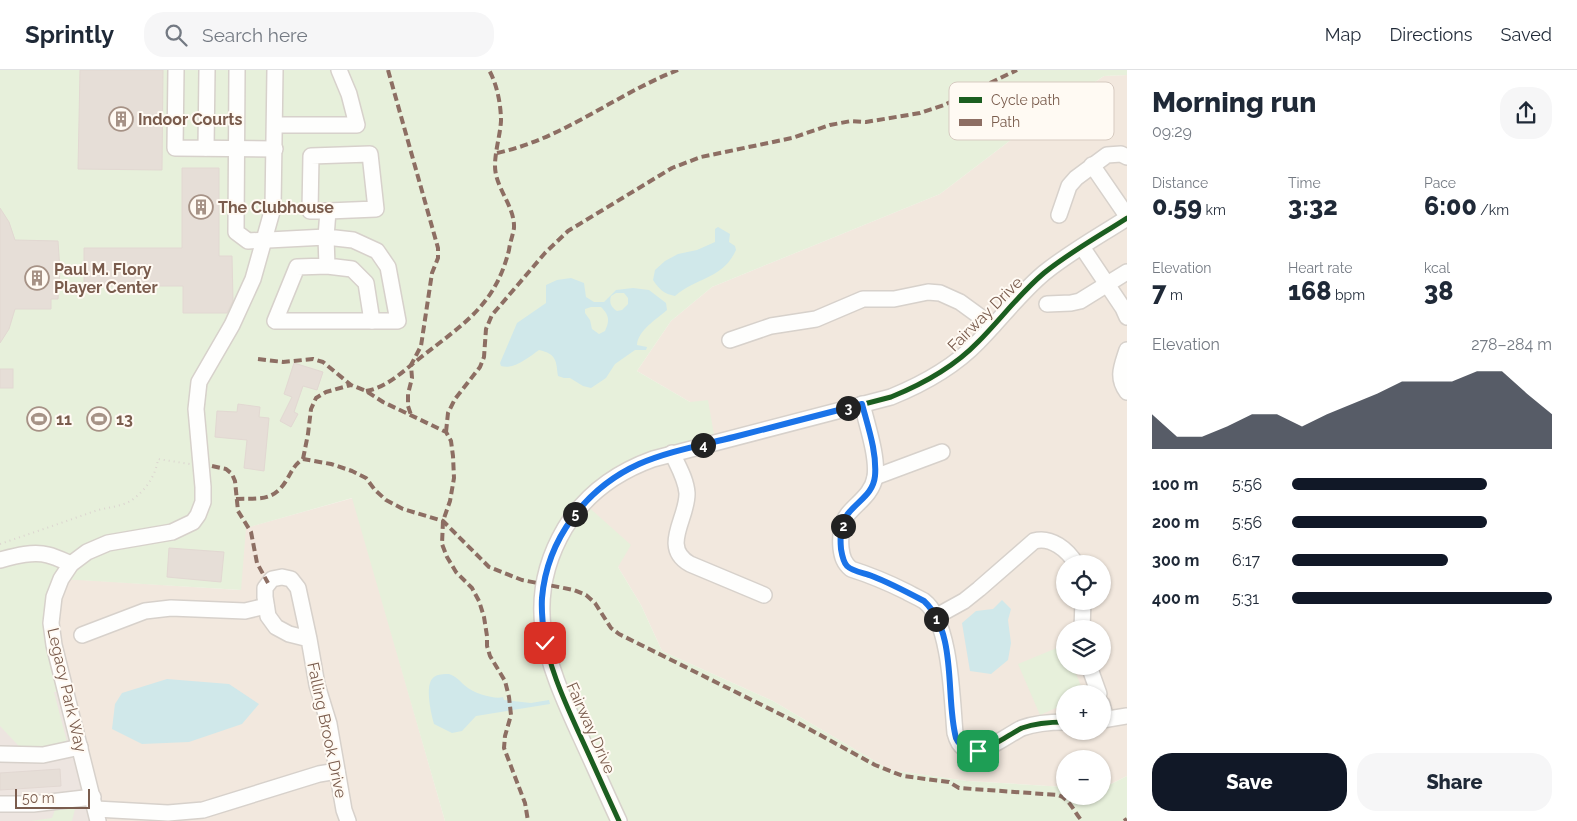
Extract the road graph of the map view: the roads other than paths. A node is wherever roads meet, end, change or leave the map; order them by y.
1 (176, 70) edge
2 (207, 70) edge
3 (237, 70) edge
4 (275, 70) edge
5 (339, 70) edge
6 (275, 125) junction
7 (206, 148) junction
8 (236, 148) junction
9 (275, 149) junction
10 (1127, 157) edge
11 (1092, 165) junction
12 (328, 211) junction
13 (1059, 216) dead end
14 (1127, 217) edge
15 (326, 237) junction
16 (265, 240) junction
17 (1082, 247) junction
18 (327, 266) junction
19 (1127, 272) edge
20 (1107, 284) junction
21 (1047, 304) dead end
22 (1127, 316) edge
23 (372, 321) junction
24 (993, 326) junction
25 (730, 340) dead end
26 (1127, 350) edge
27 (1127, 392) edge
28 (862, 404) junction
29 (942, 452) dead end
30 (672, 453) junction
31 (874, 478) junction
32 (1069, 555) edge
33 (0, 560) edge
34 (71, 564) junction
35 (764, 595) dead end
36 (266, 606) junction
37 (936, 617) junction
38 (82, 635) dead end
39 (310, 639) junction
40 (1127, 716) edge
41 (1111, 719) edge
42 (1056, 722) edge
43 (80, 746) junction
44 (0, 754) edge
45 (337, 771) junction
46 (0, 804) edge
47 (95, 809) edge
48 (203, 816) edge
49 (348, 821) edge
50 (619, 821) edge

1 - 7 street
2 - 7 street
3 - 8 street
4 - 6 street, Legacy Park Way
5 - 6 street
6 - 9 street, Legacy Park Way
7 - 8 street
8 - 9 street
8 - 16 street
9 - 16 street, Legacy Park Way
10 - 11 street
11 - 13 street
11 - 14 street
12 - 12 street
12 - 15 street
14 - 17 street, Fairway Drive
15 - 16 street
15 - 18 street
15 - 23 street
16 - 34 street, Legacy Park Way
17 - 20 street
17 - 24 street, Fairway Drive
18 - 23 street
18 - 23 street
19 - 20 street
20 - 21 street
20 - 22 street
24 - 25 street
24 - 28 street, Fairway Drive
26 - 27 street
28 - 30 street, Fairway Drive
28 - 31 street
29 - 31 street
30 - 35 street
30 - 50 street, Fairway Drive
31 - 37 street
32 - 37 street
33 - 34 street
34 - 43 street, Legacy Park Way
36 - 38 street
36 - 39 street, Falling Brook Drive
36 - 39 street, Falling Brook Drive
37 - 42 street
39 - 45 street, Falling Brook Drive
40 - 41 street
43 - 44 street
43 - 47 street, Legacy Park Way
45 - 48 street
45 - 49 street, Falling Brook Drive
46 - 47 street
47 - 48 street

